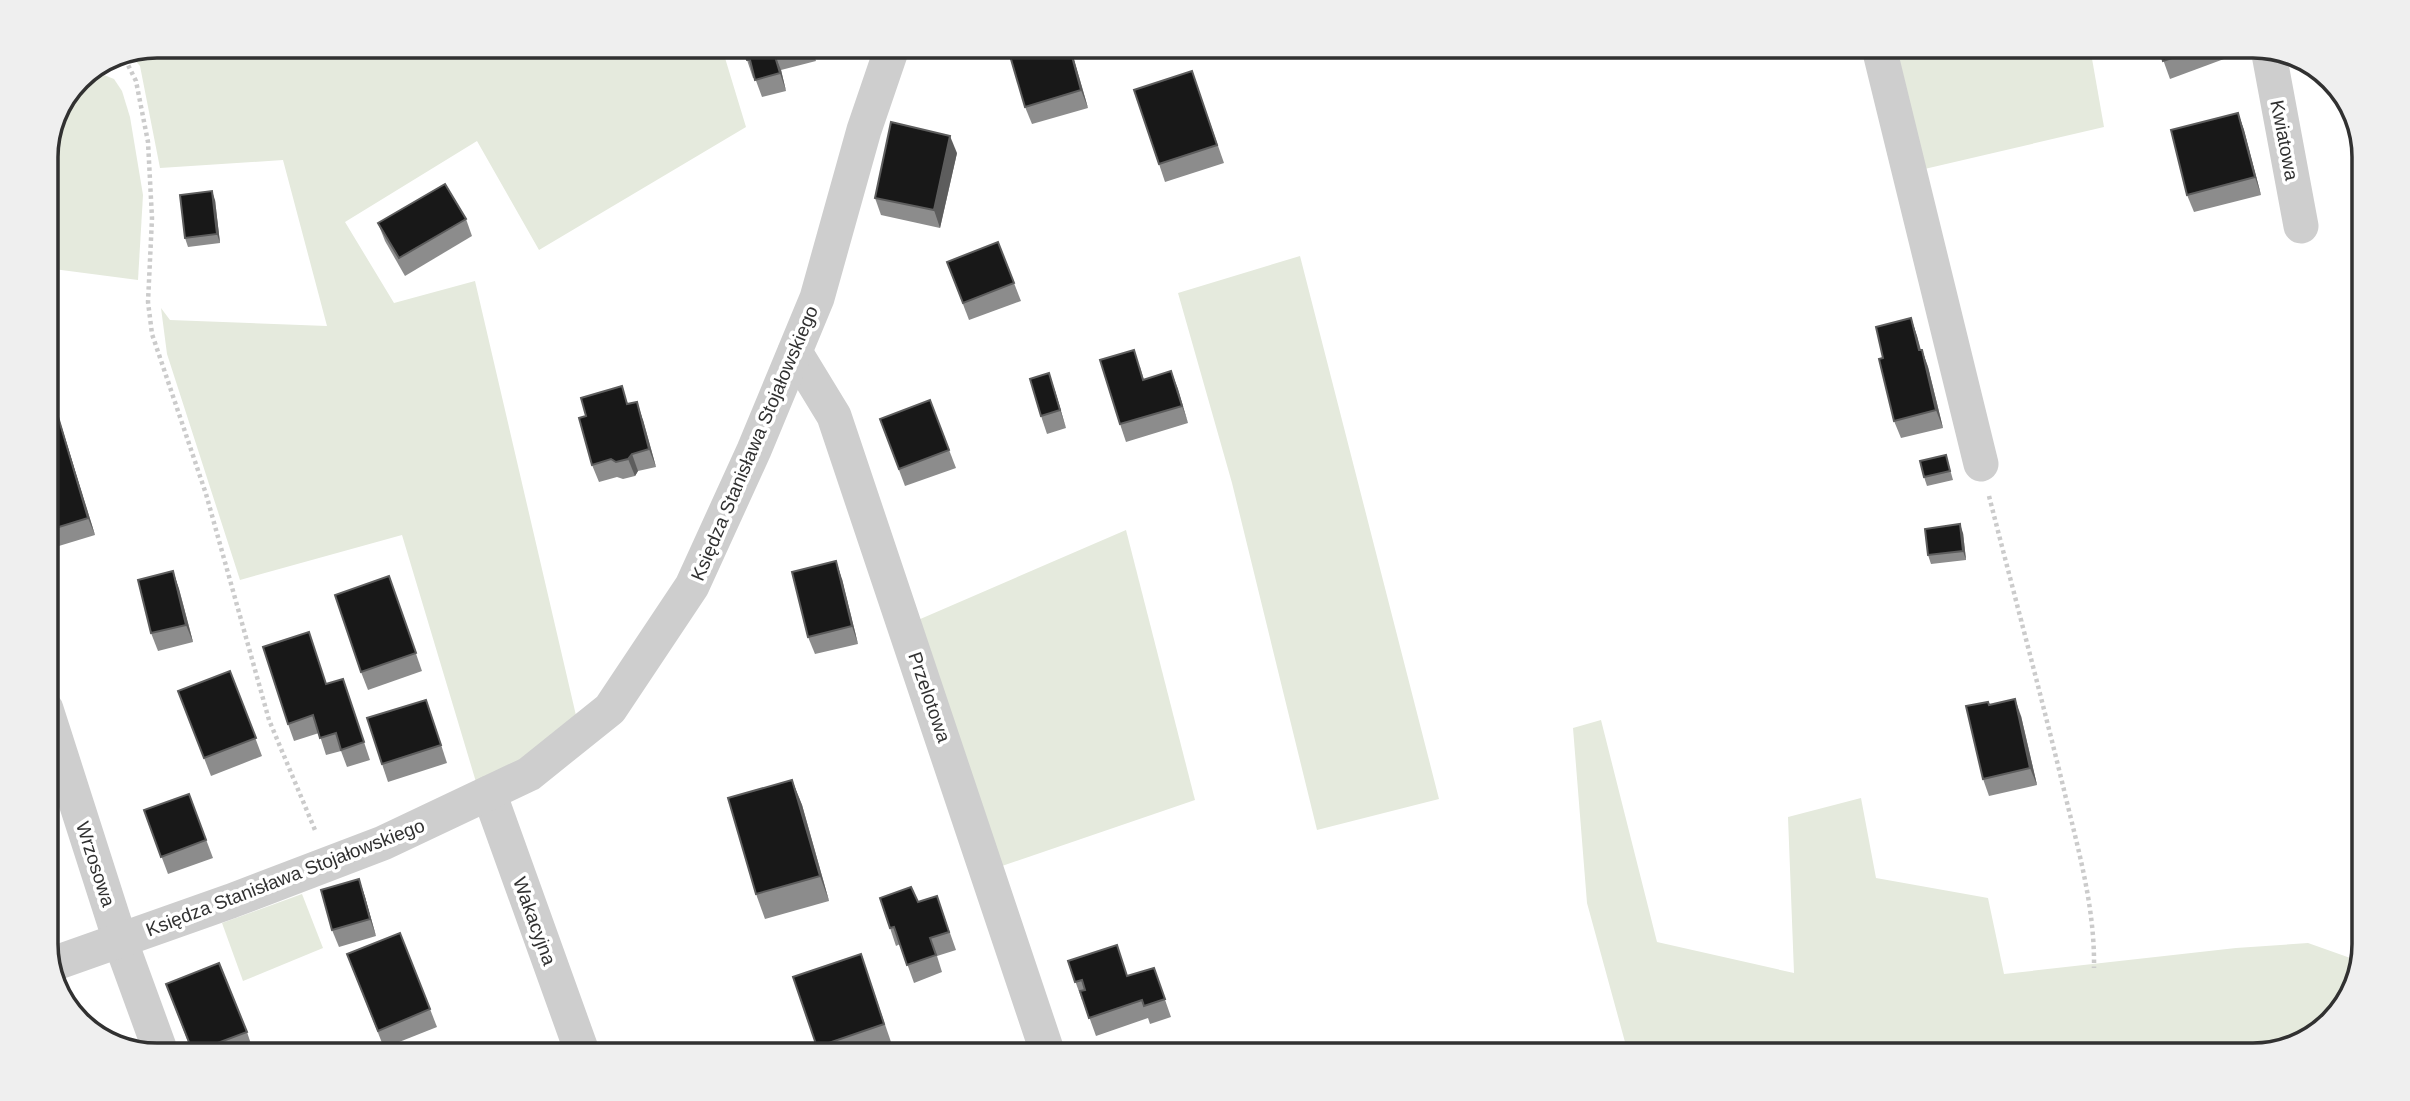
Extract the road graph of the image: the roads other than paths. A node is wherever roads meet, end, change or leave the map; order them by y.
1 (889, 58) edge
2 (1881, 58) edge
3 (2270, 60) edge
4 (2301, 226) dead end
5 (794, 352) junction
6 (1981, 464) road end
7 (58, 746) edge
8 (489, 793) junction
9 (120, 940) junction
10 (60, 962) edge
11 (158, 1043) edge
12 (578, 1043) edge
13 (1044, 1043) edge

1 - 5 street, Księdza Stanisława Stojałowskiego
2 - 6 street
3 - 4 street, Kwiatowa
5 - 8 street, Księdza Stanisława Stojałowskiego
5 - 13 street, Przelotowa
7 - 9 street, Wrzosowa
8 - 9 street, Księdza Stanisława Stojałowskiego
8 - 12 street, Wakacyjna
9 - 10 street, Księdza Stanisława Stojałowskiego
9 - 11 street, Wrzosowa

